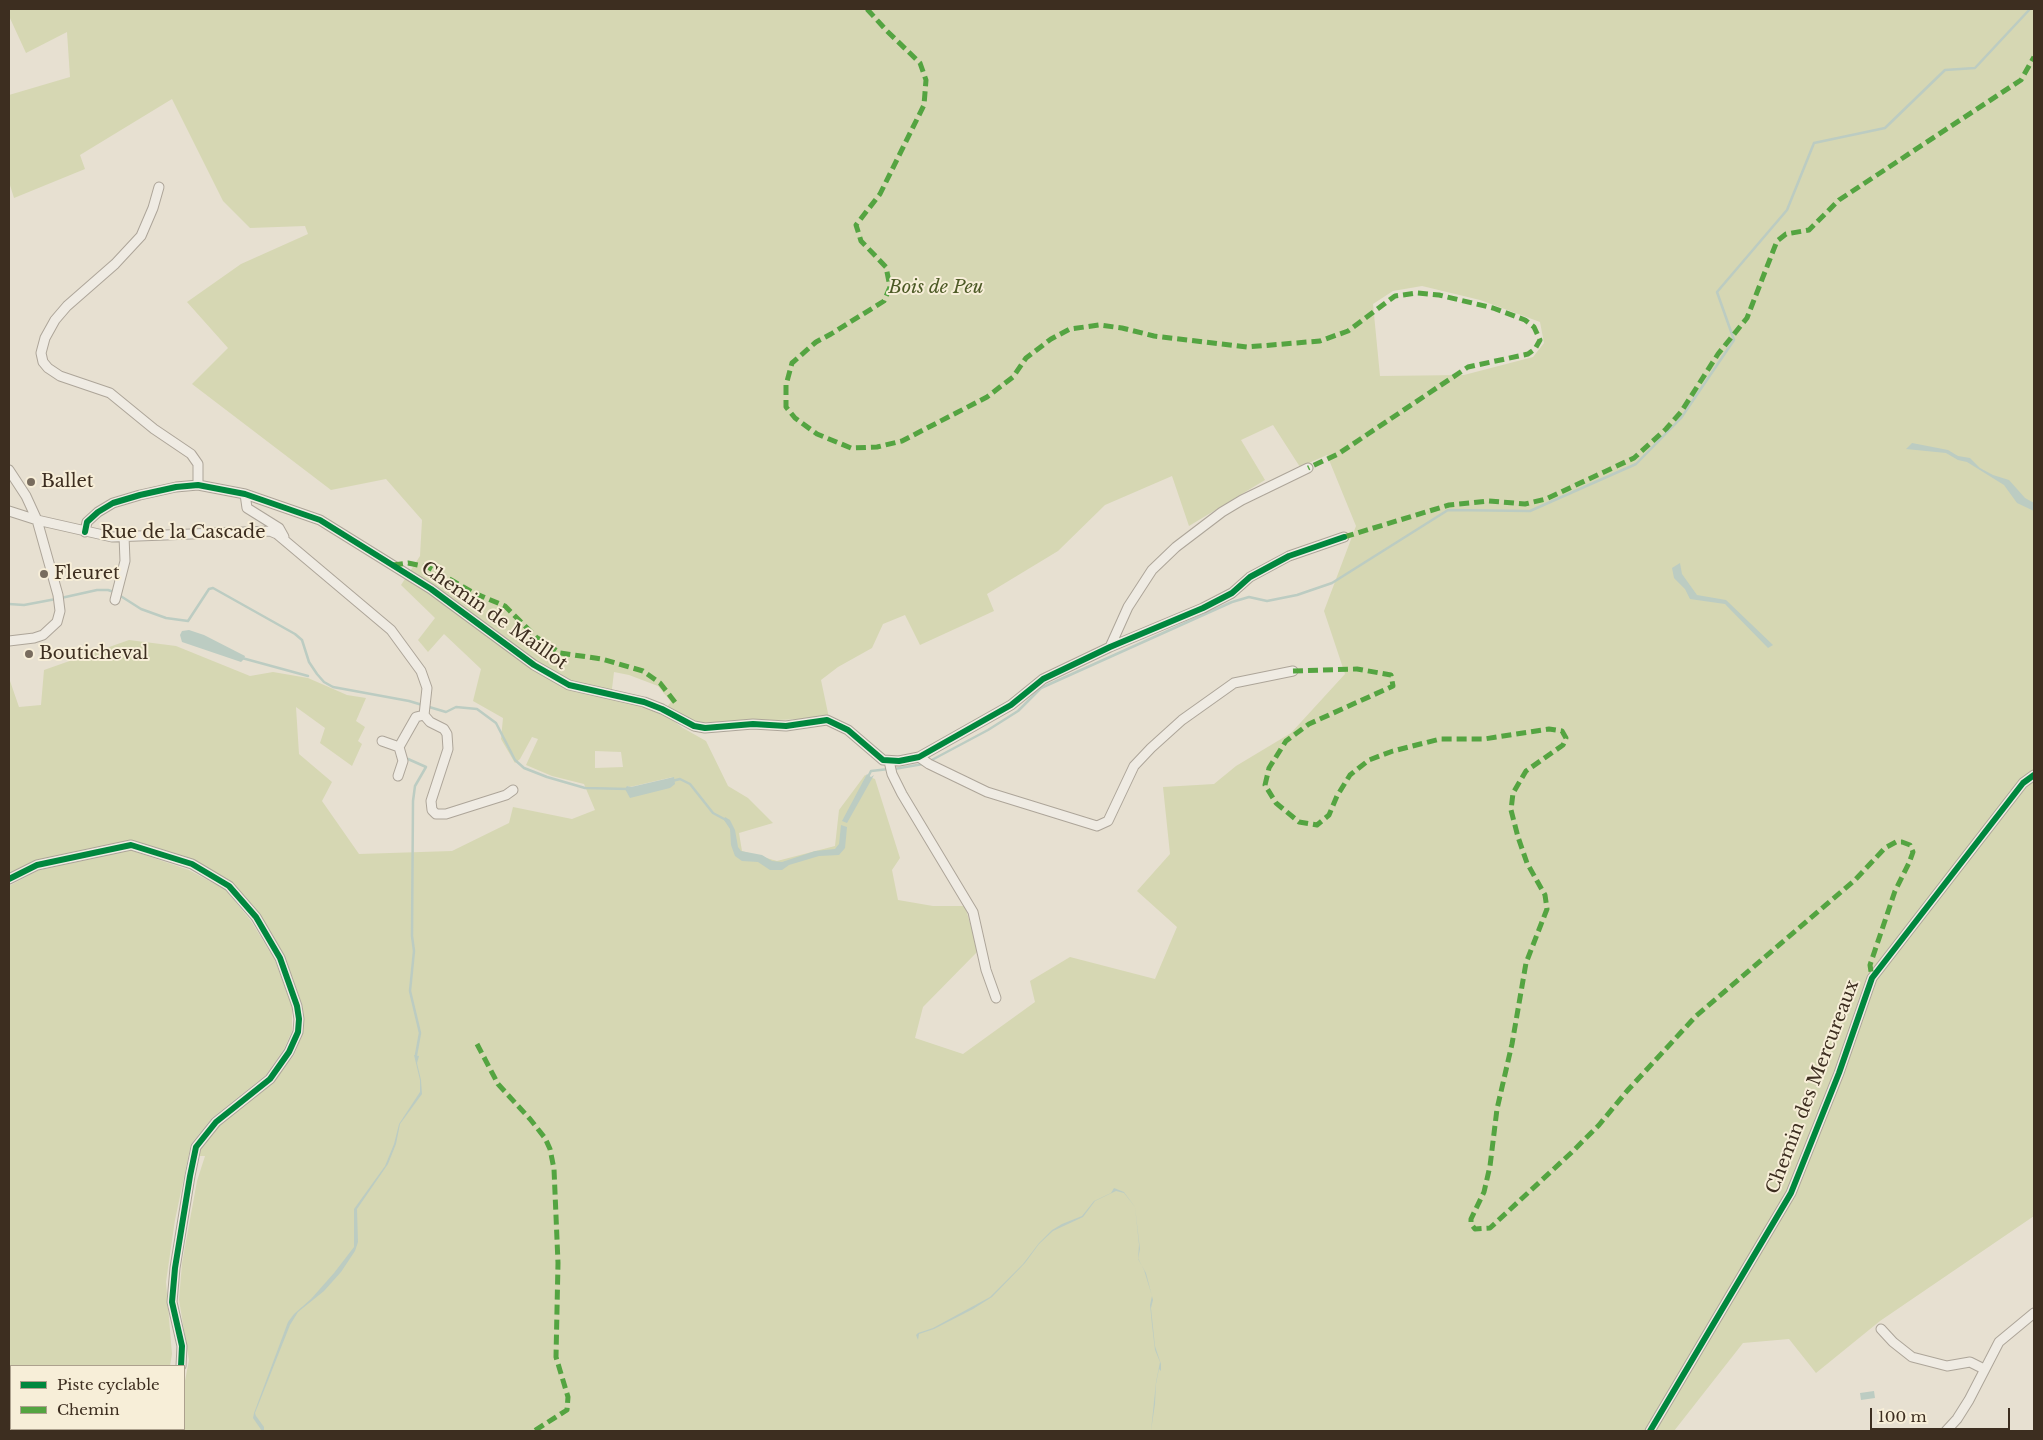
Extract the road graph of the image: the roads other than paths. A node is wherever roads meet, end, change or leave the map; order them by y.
1 (159, 187) dead end
2 (1308, 468) dead end
3 (9, 470) edge
4 (198, 485) junction
5 (245, 494) junction
6 (9, 511) edge
7 (37, 520) junction
8 (84, 532) junction
9 (124, 536) junction
10 (1344, 537) dead end
11 (285, 540) junction
12 (116, 595) dead end
13 (10, 641) edge
14 (1110, 647) junction
15 (1293, 671) dead end
16 (424, 713) junction
17 (382, 741) dead end
18 (399, 747) junction
19 (924, 760) junction
20 (890, 766) junction
21 (2034, 775) edge
22 (398, 776) dead end
23 (513, 790) dead end
24 (9, 879) edge
25 (996, 998) dead end
26 (2034, 1313) edge
27 (1881, 1329) dead end
28 (181, 1365) edge
29 (1984, 1369) junction
30 (1650, 1431) edge
31 (1946, 1431) edge

1 - 4 street
2 - 14 street
3 - 7 street
4 - 5 street, Chemin de Maillot
4 - 8 street, Chemin de Maillot
5 - 11 street
5 - 20 street, Chemin de Maillot
6 - 7 street, Rue de la Cascade
7 - 8 street, Rue de la Cascade
7 - 13 street
8 - 9 street, Rue de la Cascade
9 - 11 street, Rue de la Cascade
9 - 12 street
10 - 14 street
11 - 16 street, Rue de la Cascade
14 - 19 street
15 - 19 street
16 - 18 street
16 - 23 street
17 - 18 street
18 - 22 street
19 - 20 street
20 - 25 street
21 - 30 street, Chemin des Mercureaux
24 - 28 street
26 - 29 street
27 - 29 street
29 - 31 street

